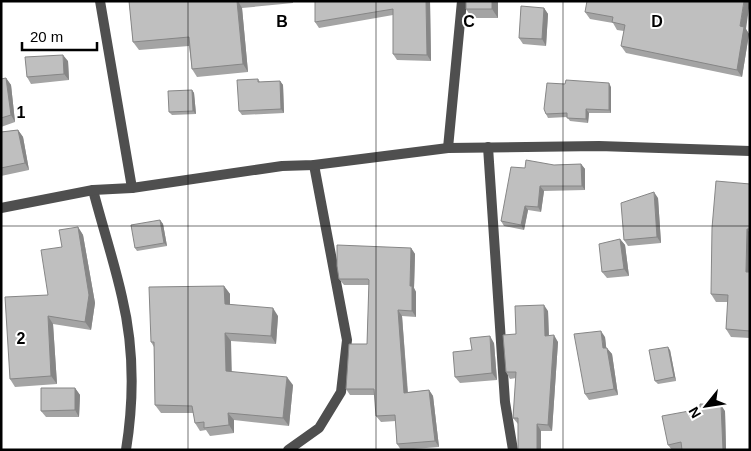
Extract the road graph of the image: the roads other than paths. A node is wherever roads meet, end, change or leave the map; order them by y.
1 (100, 1) edge
2 (462, 1) edge
3 (488, 147) junction
4 (448, 148) junction
5 (750, 151) edge
6 (314, 165) junction
7 (132, 188) junction
8 (93, 190) junction
9 (1, 208) edge
10 (126, 450) edge
11 (288, 450) edge
12 (513, 450) edge

1 - 7 street
2 - 4 street
3 - 4 street
3 - 5 street
3 - 12 street
4 - 6 street
6 - 7 street
6 - 11 street
7 - 8 street
8 - 9 street
8 - 10 street

